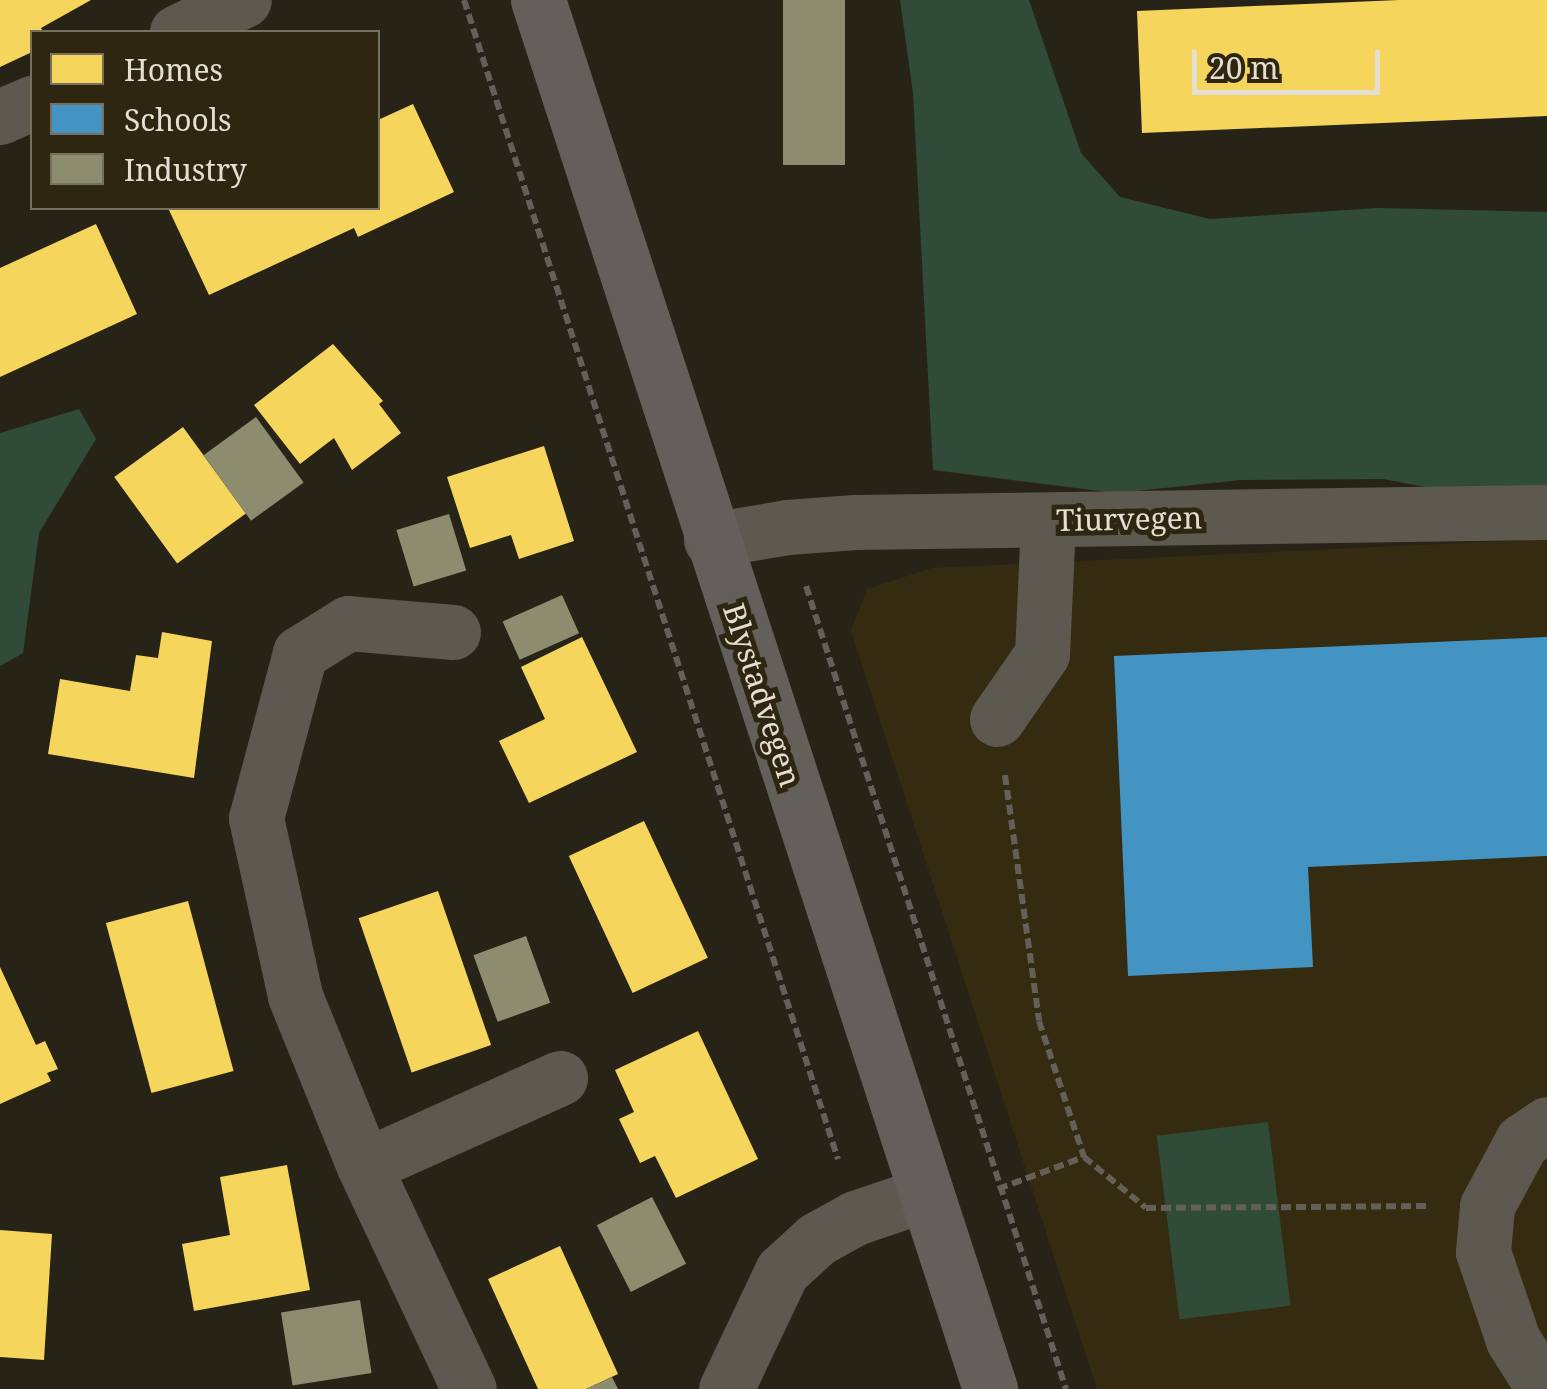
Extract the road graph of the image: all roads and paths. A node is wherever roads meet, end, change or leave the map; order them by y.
1 (244, 0) edge
2 (464, 0) edge
3 (538, 0) edge
4 (181, 30) edge
5 (30, 103) edge
6 (0, 117) edge
7 (1547, 512) edge
8 (1048, 520) junction
9 (786, 527) junction
10 (712, 540) junction
11 (453, 632) dead end
12 (996, 719) joint
13 (560, 1078) dead end
14 (1547, 1124) edge
15 (1084, 1157) junction
16 (364, 1166) junction
17 (998, 1189) junction
18 (926, 1194) junction
19 (1487, 1206) junction
20 (855, 1218) junction
21 (469, 1389) edge
22 (726, 1389) edge
23 (990, 1389) edge
24 (1066, 1389) edge
25 (1544, 1389) edge

1 - 4 street
2 - 20 path
3 - 10 main road, Blystadvegen
5 - 6 street
7 - 8 street, Tiurvegen
8 - 9 street, Tiurvegen
8 - 12 street
9 - 10 street, Tiurvegen
9 - 17 path
10 - 18 main road, Blystadvegen
11 - 16 street
12 - 15 path
13 - 16 street
14 - 19 street
15 - 17 path
15 - 19 path
16 - 21 street
17 - 24 path
18 - 20 street
18 - 23 main road, Blystadvegen
19 - 25 street
20 - 22 street

